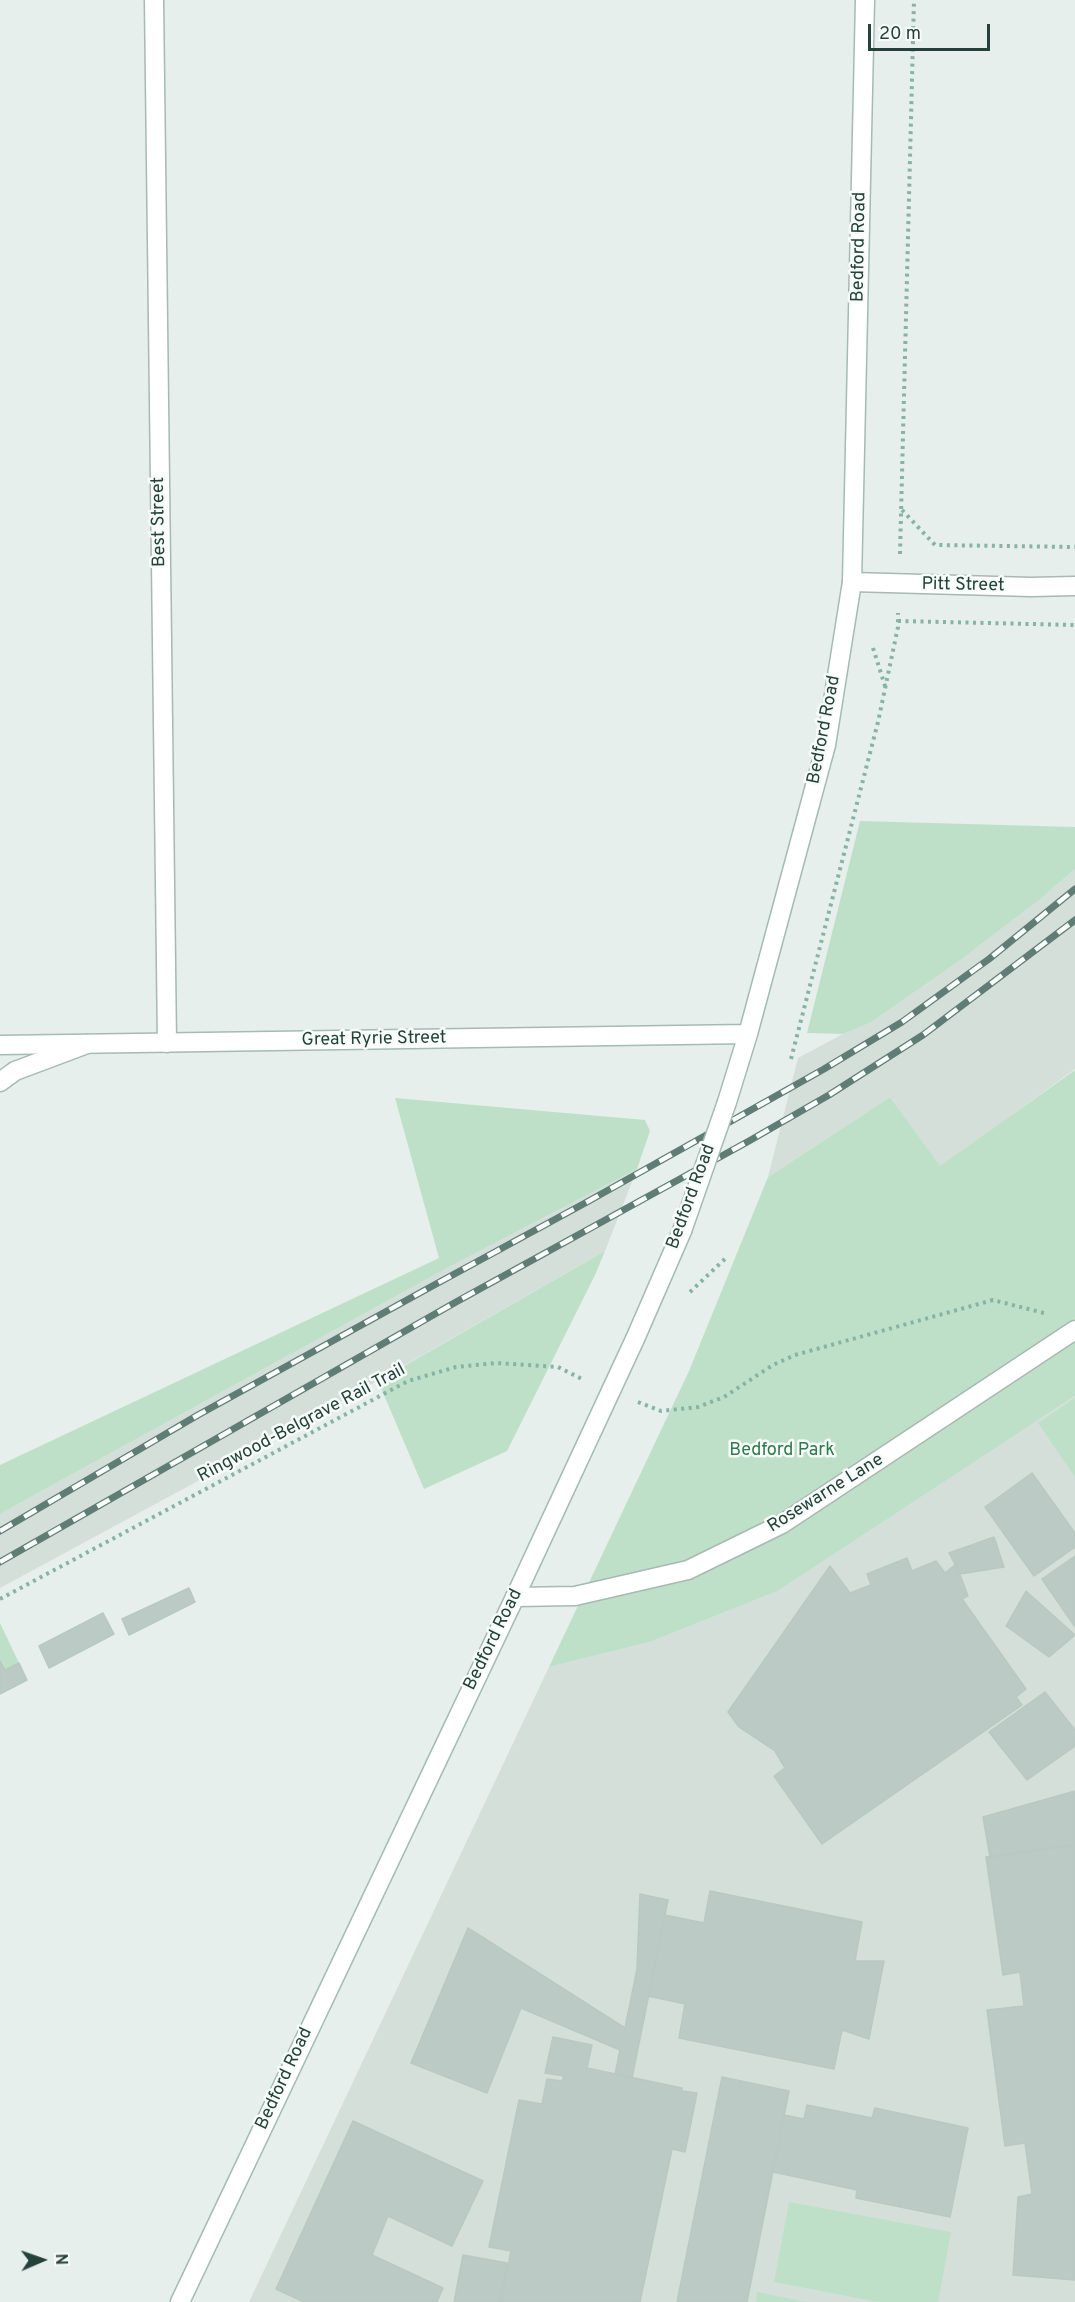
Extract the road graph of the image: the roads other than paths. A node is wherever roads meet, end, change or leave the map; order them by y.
1 (154, 0) edge
2 (865, 0) edge
3 (852, 582) junction
4 (1075, 586) edge
5 (748, 1034) junction
6 (167, 1043) junction
7 (89, 1044) junction
8 (0, 1045) edge
9 (0, 1082) edge
10 (1075, 1330) edge
11 (515, 1597) junction
12 (180, 2302) edge

1 - 6 main road, Best Street
2 - 3 main road, Bedford Road
3 - 4 main road, Pitt Street
3 - 5 main road, Bedford Road
5 - 6 main road, Great Ryrie Street
5 - 11 main road, Bedford Road, bridge
6 - 7 main road, Great Ryrie Street
7 - 8 main road, Great Ryrie Street
7 - 9 main road
10 - 11 main road, Rosewarne Lane
11 - 12 main road, Bedford Road

